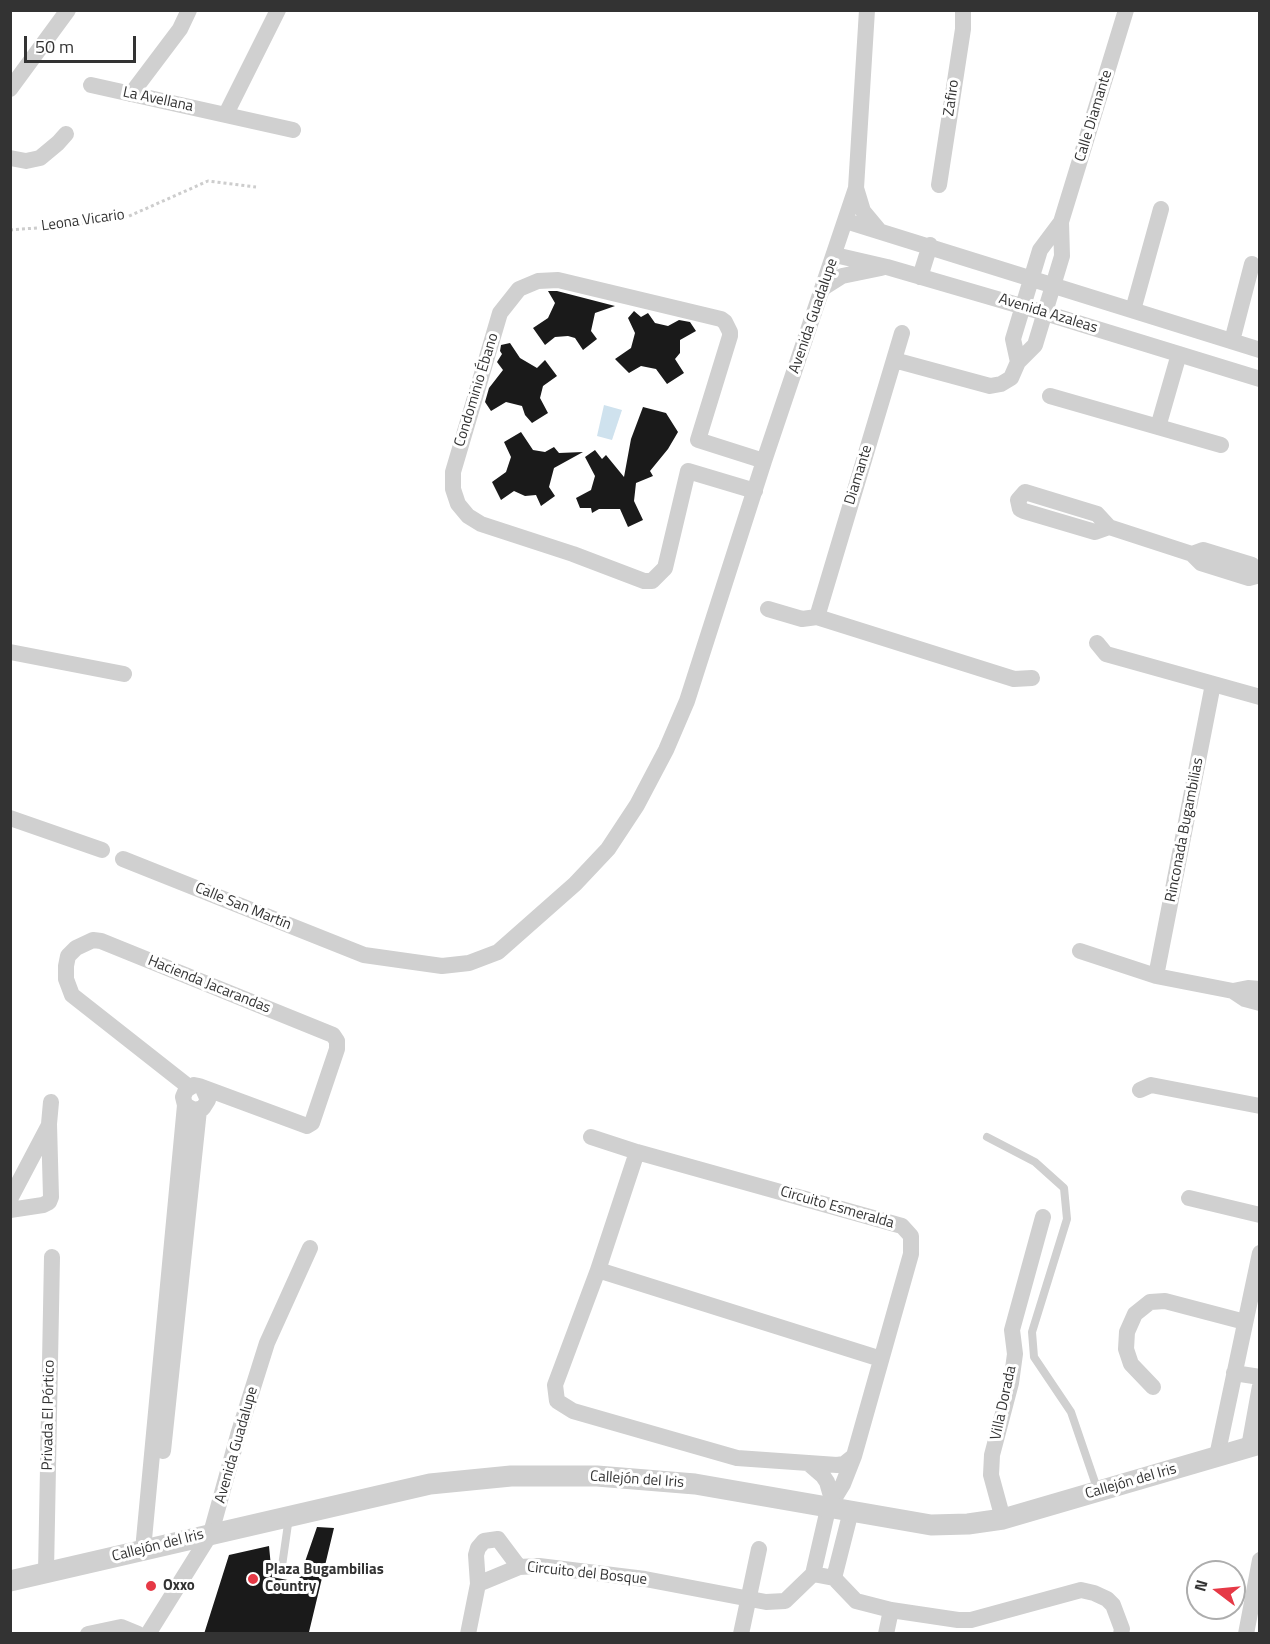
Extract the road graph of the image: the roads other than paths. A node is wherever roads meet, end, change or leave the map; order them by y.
1 (68, 10) edge
2 (189, 10) edge
3 (278, 10) edge
4 (867, 10) edge
5 (963, 10) edge
6 (972, 10) edge
7 (1126, 10) edge
8 (963, 29) junction
9 (91, 85) dead end
10 (10, 89) edge
11 (131, 94) junction
12 (226, 114) junction
13 (293, 130) dead end
14 (66, 134) dead end
15 (10, 158) edge
16 (939, 184) dead end
17 (856, 188) junction
18 (1161, 209) dead end
19 (846, 220) junction
20 (1061, 222) junction
21 (878, 229) junction
22 (930, 245) junction
23 (834, 255) junction
24 (1252, 264) dead end
25 (887, 267) junction
26 (920, 277) junction
27 (1031, 277) junction
28 (1054, 284) junction
29 (823, 288) junction
30 (1022, 306) junction
31 (1140, 312) junction
32 (1045, 313) junction
33 (902, 333) dead end
34 (1232, 341) junction
35 (1140, 342) junction
36 (1260, 350) edge
37 (1179, 354) junction
38 (894, 360) junction
39 (1018, 362) junction
40 (1260, 379) edge
41 (1050, 396) dead end
42 (1158, 427) junction
43 (1221, 445) dead end
44 (764, 461) junction
45 (755, 491) junction
46 (1109, 527) dead end
47 (1259, 575) edge
48 (768, 609) dead end
49 (715, 612) joint
50 (817, 617) junction
51 (1097, 643) dead end
52 (10, 652) edge
53 (124, 674) dead end
54 (1032, 678) dead end
55 (1213, 684) junction
56 (1260, 696) edge
57 (10, 818) edge
58 (102, 850) dead end
59 (123, 859) dead end
60 (1080, 951) dead end
61 (1156, 976) junction
62 (1260, 989) edge
63 (1233, 991) junction
64 (1260, 1003) edge
65 (196, 1088) junction
66 (1140, 1090) dead end
67 (51, 1102) dead end
68 (1260, 1106) edge
69 (49, 1124) junction
70 (591, 1137) dead end
71 (987, 1137) dead end
72 (637, 1152) junction
73 (1189, 1198) dead end
74 (10, 1199) edge
75 (10, 1210) edge
76 (1260, 1215) edge
77 (1043, 1217) dead end
78 (310, 1248) dead end
79 (1260, 1253) edge
80 (52, 1257) dead end
81 (598, 1270) junction
82 (1245, 1322) junction
83 (881, 1359) junction
84 (1234, 1373) junction
85 (1260, 1377) edge
86 (1260, 1386) edge
87 (1153, 1387) dead end
88 (1254, 1446) edge
89 (854, 1456) junction
90 (1217, 1456) junction
91 (808, 1463) junction
92 (1098, 1491) junction
93 (829, 1507) junction
94 (851, 1510) junction
95 (289, 1515) junction
96 (1003, 1519) junction
97 (212, 1533) junction
98 (148, 1548) junction
99 (759, 1549) dead end
100 (1260, 1560) edge
101 (519, 1567) junction
102 (46, 1572) junction
103 (281, 1573) dead end
104 (813, 1575) junction
105 (834, 1578) junction
106 (10, 1581) edge
107 (478, 1584) junction
108 (749, 1598) junction
109 (891, 1610) junction
110 (88, 1634) edge
111 (138, 1634) edge
112 (148, 1634) edge
113 (468, 1634) edge
114 (741, 1634) edge
115 (886, 1634) edge
116 (1121, 1634) edge
117 (1246, 1634) edge

1 - 10 street
2 - 11 street
3 - 12 street
4 - 17 street, Avenida Guadalupe
5 - 8 street, Zafiro
6 - 8 street
7 - 20 street, Calle Diamante
8 - 16 street, Zafiro
9 - 11 street, La Avellana
11 - 12 street, La Avellana
12 - 13 street, La Avellana
14 - 15 street
17 - 19 street, Avenida Guadalupe
17 - 21 street
18 - 31 street
19 - 21 street, Avenida Azaleas
19 - 23 street, Avenida Guadalupe
20 - 27 street, Calle Diamante
20 - 28 street, Calle Diamante
21 - 22 street, Avenida Azaleas
22 - 26 street
22 - 27 street, Avenida Azaleas
23 - 25 street, Avenida Azaleas
23 - 29 street, Avenida Guadalupe
24 - 34 street
25 - 26 street, Avenida Azaleas
25 - 29 street
26 - 30 street, Avenida Azaleas
27 - 28 street, Avenida Azaleas
27 - 30 street, Calle Diamante
28 - 31 street, Avenida Azaleas
28 - 32 street, Calle Diamante
29 - 44 street, Avenida Guadalupe
30 - 32 street, Avenida Azaleas
30 - 39 street, Calle Diamante
31 - 34 street, Avenida Azaleas
31 - 35 street
32 - 35 street, Avenida Azaleas
32 - 39 street, Calle Diamante
33 - 38 street, Diamante
34 - 36 street, Avenida Azaleas
35 - 37 street, Avenida Azaleas
37 - 40 street, Avenida Azaleas
37 - 42 street
38 - 39 street, Calle Diamante
38 - 50 street, Diamante
41 - 42 street
42 - 43 street
44 - 45 street, Avenida Guadalupe
44 - 45 street, Condominio Ébano
45 - 49 street, Avenida Guadalupe
46 - 47 street
48 - 50 street
49 - 59 street, Calle San Martín
50 - 54 street
51 - 55 street
52 - 53 street
55 - 56 street
55 - 61 street, Rinconada Bugambilias
57 - 58 street
60 - 61 street
61 - 63 street
62 - 63 street
63 - 64 street
65 - 65 street, Hacienda Jacarandas
65 - 98 street
66 - 68 street
67 - 69 street
69 - 74 street
69 - 75 street
70 - 72 street, Circuito Esmeralda
71 - 92 lane
72 - 81 street
72 - 83 street, Circuito Esmeralda
73 - 76 street
77 - 96 street, Villa Dorada
78 - 97 street, Avenida Guadalupe
79 - 82 street
80 - 102 street, Privada El Pórtico
81 - 83 street
81 - 91 street
82 - 84 street
82 - 87 street
83 - 89 street, Circuito Esmeralda
84 - 85 street
84 - 90 street
86 - 88 street
88 - 90 street, Callejón del Iris
89 - 91 street
89 - 93 street, Circuito Esmeralda
90 - 92 street, Callejón del Iris
91 - 93 street
92 - 96 street, Callejón del Iris
93 - 94 street, Callejón del Iris
93 - 95 street, Callejón del Iris
93 - 104 street
94 - 96 street, Callejón del Iris
94 - 105 street
95 - 97 street, Callejón del Iris
95 - 103 lane
97 - 98 street, Callejón del Iris
97 - 112 street, Avenida Guadalupe
98 - 102 street, Callejón del Iris
99 - 108 street
100 - 117 street
101 - 107 street, Circuito del Bosque
101 - 107 street
101 - 108 street, Circuito del Bosque
102 - 106 street, Callejón del Iris
104 - 105 street
104 - 108 street, Circuito del Bosque
105 - 109 street
107 - 113 street
108 - 114 street
109 - 115 street
109 - 116 street
110 - 111 street

